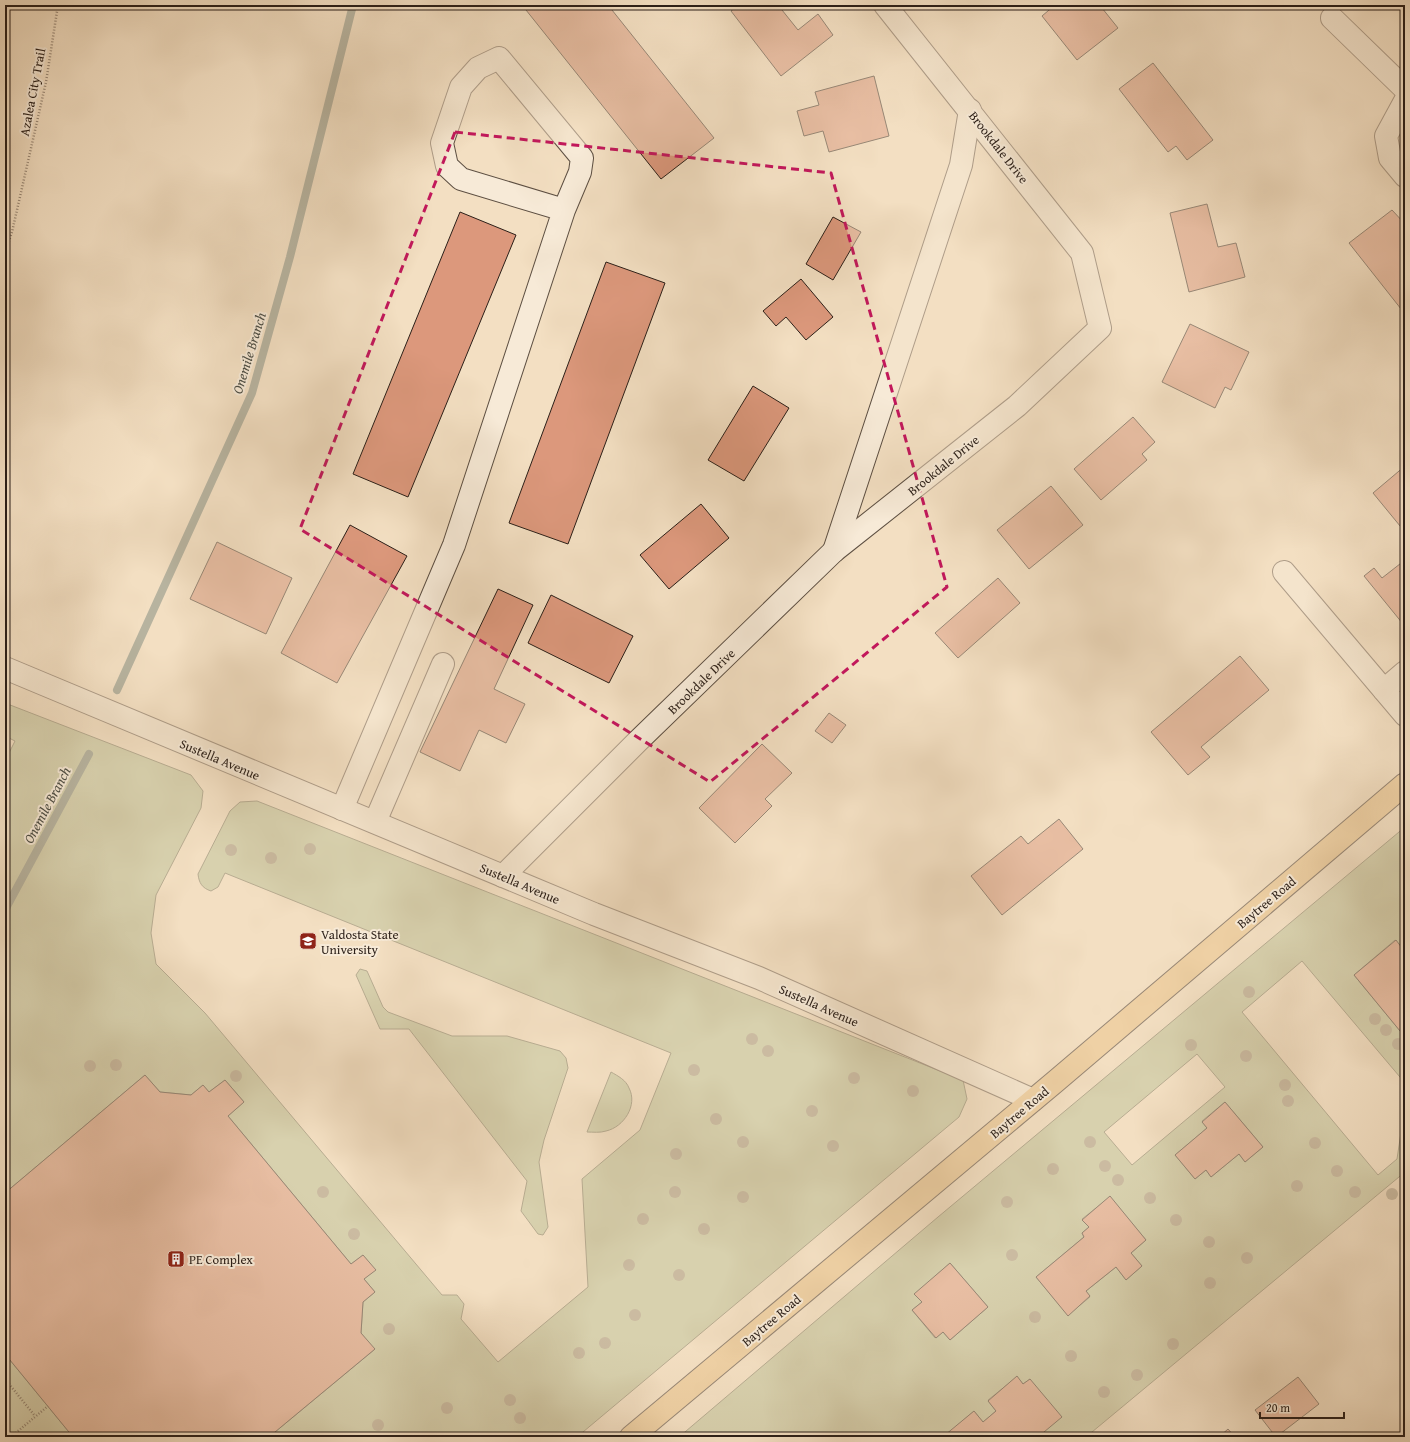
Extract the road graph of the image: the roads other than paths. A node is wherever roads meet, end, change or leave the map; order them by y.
1 (885, 5) edge
2 (1332, 18) dead end
3 (1405, 89) edge
4 (1405, 101) edge
5 (970, 110) junction
6 (1405, 176) edge
7 (564, 210) junction
8 (834, 551) junction
9 (1284, 572) dead end
10 (443, 664) dead end
11 (5, 668) edge
12 (1405, 672) edge
13 (1384, 690) junction
14 (1405, 715) edge
15 (1405, 784) edge
16 (342, 809) junction
17 (375, 822) junction
18 (502, 876) junction
19 (1033, 1100) junction
20 (631, 1437) edge

1 - 5 street, Brookdale Drive
2 - 3 street
4 - 6 street
5 - 8 street
5 - 8 street, Brookdale Drive
7 - 7 street
7 - 16 street
8 - 18 street, Brookdale Drive
9 - 13 street
10 - 17 street
11 - 16 street, Sustella Avenue
12 - 13 street
13 - 14 street
15 - 19 main road, Baytree Road
16 - 17 street, Sustella Avenue
17 - 18 street, Sustella Avenue
18 - 19 street, Sustella Avenue
19 - 20 main road, Baytree Road

